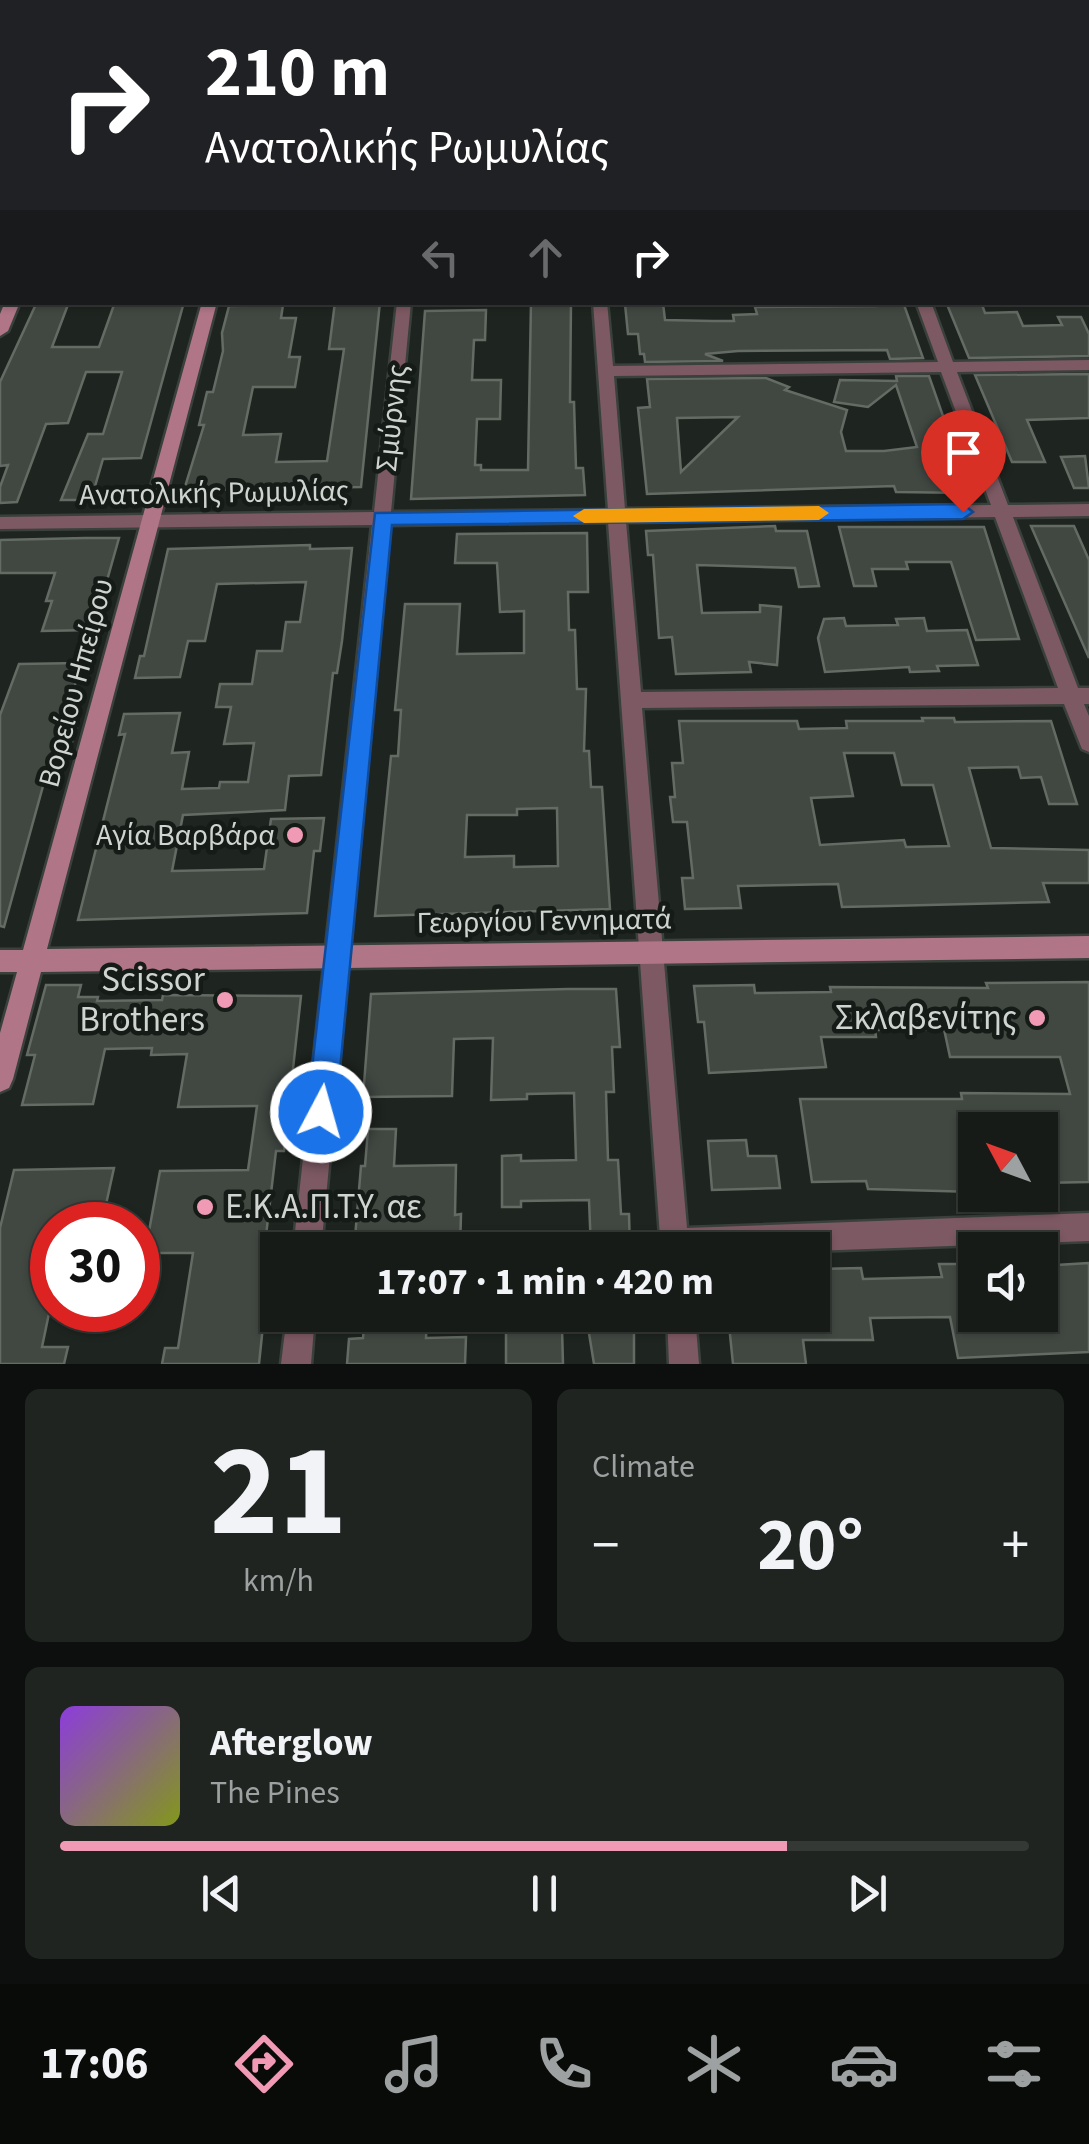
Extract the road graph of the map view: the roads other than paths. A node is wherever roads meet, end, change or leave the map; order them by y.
1 (12, 305) edge
2 (209, 305) edge
3 (404, 305) edge
4 (600, 305) edge
5 (924, 305) edge
6 (0, 331) edge
7 (1089, 365) edge
8 (948, 367) junction
9 (605, 371) junction
10 (1089, 510) edge
11 (1002, 511) junction
12 (617, 516) junction
13 (382, 518) junction
14 (151, 521) junction
15 (0, 522) edge
16 (1080, 696) edge
17 (632, 700) junction
18 (1089, 743) edge
19 (1089, 946) edge
20 (652, 952) junction
21 (339, 957) junction
22 (0, 961) edge
23 (32, 961) junction
24 (0, 1079) edge
25 (1089, 1227) edge
26 (309, 1232) edge
27 (674, 1232) edge
28 (830, 1239) edge
29 (299, 1332) edge
30 (681, 1332) edge
31 (296, 1364) edge
32 (684, 1364) edge

1 - 6 street
2 - 14 street, Βορείου Ηπείρου
3 - 13 street, Σμύρνης
4 - 9 street
5 - 8 street
7 - 8 street
8 - 9 street
8 - 11 street
9 - 12 street
10 - 11 street, Ανατολικής Ρωμυλίας
11 - 12 street, Ανατολικής Ρωμυλίας
11 - 16 street
12 - 13 street, Ανατολικής Ρωμυλίας
12 - 17 street
13 - 14 street, Ανατολικής Ρωμυλίας
13 - 21 street, Σμύρνης
14 - 15 street, Ανατολικής Ρωμυλίας
14 - 23 street, Βορείου Ηπείρου
16 - 17 street
16 - 18 street
17 - 20 street
19 - 20 street, Γεωργίου Γεννηματά
20 - 21 street, Γεωργίου Γεννηματά
20 - 27 street
21 - 23 street, Γεωργίου Γεννηματά
21 - 26 street, Σμύρνης
22 - 23 street, Γεωργίου Γεννηματά
23 - 24 street, Βορείου Ηπείρου
25 - 28 street
29 - 31 street
30 - 32 street

